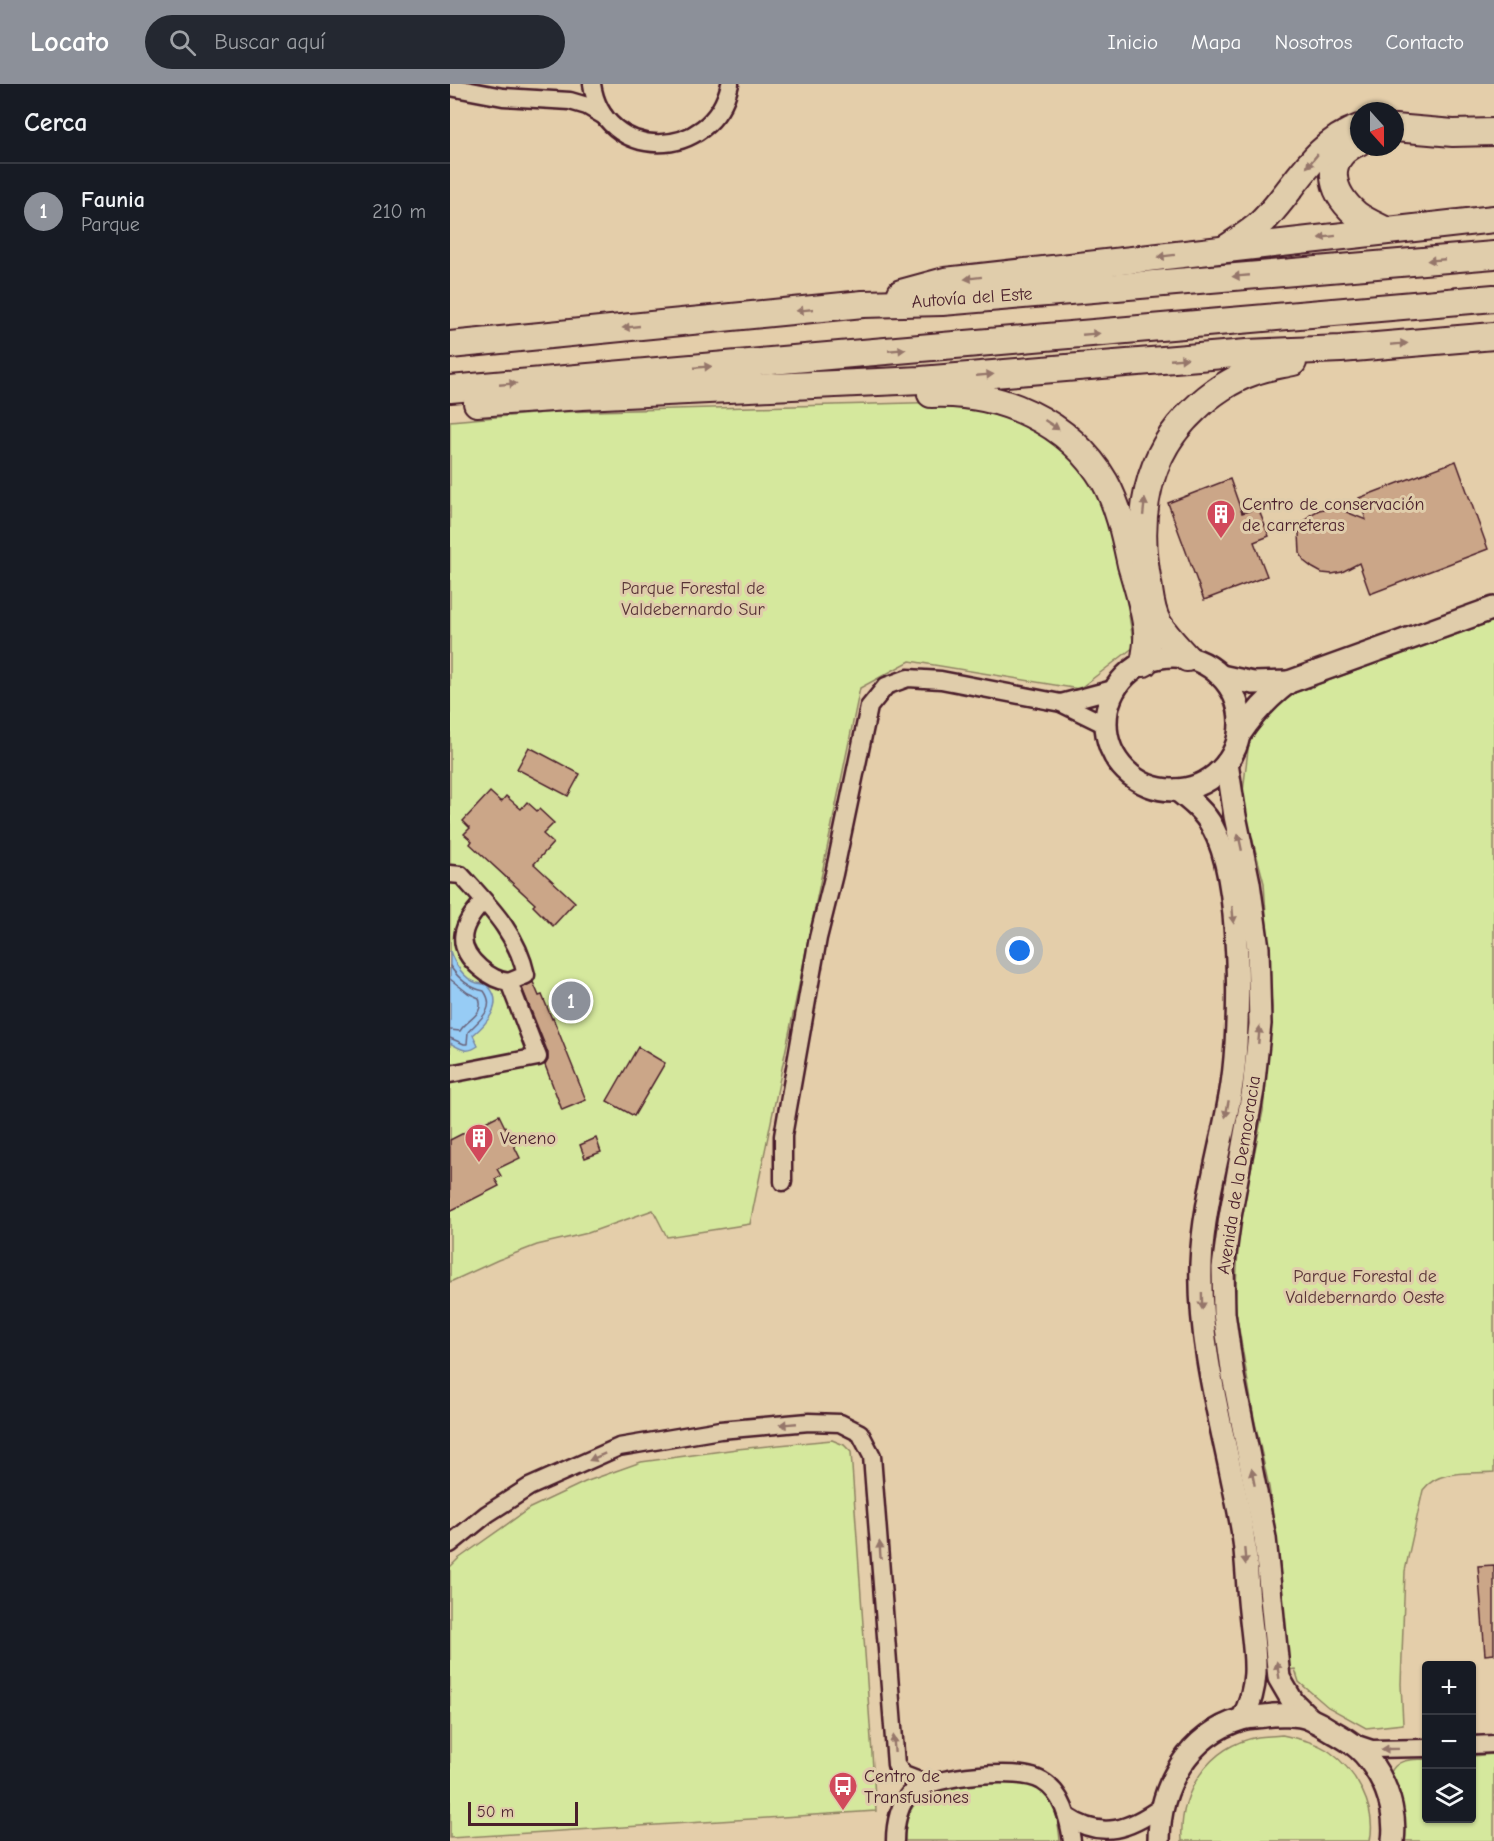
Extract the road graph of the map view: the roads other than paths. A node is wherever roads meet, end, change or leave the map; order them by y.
1 (592, 84) edge
2 (730, 84) edge
3 (450, 87) edge
4 (606, 117) junction
5 (1404, 129) edge
6 (1350, 131) edge
7 (1494, 132) edge
8 (1404, 140) edge
9 (1494, 144) edge
10 (1350, 146) edge
11 (1494, 219) edge
12 (1385, 230) junction
13 (1225, 249) junction
14 (1494, 255) edge
15 (1494, 298) edge
16 (863, 304) junction
17 (1494, 336) edge
18 (450, 345) edge
19 (1341, 350) junction
20 (450, 388) edge
21 (696, 392) junction
22 (450, 405) edge
23 (1494, 608) edge
24 (1188, 658) junction
25 (1144, 663) junction
26 (1221, 676) junction
27 (1289, 682) junction
28 (1117, 688) junction
29 (1061, 703) junction
30 (1106, 725) junction
31 (1240, 734) junction
32 (1227, 763) junction
33 (1177, 790) junction
34 (450, 874) edge
35 (484, 901) junction
36 (509, 982) junction
37 (450, 1074) edge
38 (783, 1182) dead end
39 (450, 1544) edge
40 (1243, 1718) junction
41 (1309, 1718) junction
42 (1354, 1743) junction
43 (1494, 1744) edge
44 (1476, 1745) edge
45 (1422, 1748) edge
46 (927, 1784) junction
47 (1161, 1807) junction
48 (1068, 1817) junction
49 (891, 1839) edge
50 (1072, 1841) edge
51 (1159, 1841) edge
52 (1393, 1841) edge

1 - 4 street
2 - 4 street
3 - 4 street
5 - 7 highway
6 -> 13 highway
8 - 9 highway
10 - 12 highway
11 - 12 highway
12 -> 13 highway
13 -> 16 highway
14 -> 16 highway, Autovía del Este
20 -> 15 highway
16 -> 18 highway, Autovía del Este
19 -> 17 highway
21 -> 19 highway
24 -> 19 highway
21 - 22 highway
21 -> 25 highway
23 - 27 main road
24 - 25 main road
24 - 26 main road
25 - 28 main road
26 - 27 main road
26 - 31 main road
27 - 31 main road
28 - 29 street
28 - 30 main road
29 - 30 street
29 - 38 street
30 - 33 main road
31 - 32 main road
32 - 33 main road
41 -> 32 main road, Avenida de la Democracia
33 -> 40 main road, Avenida de la Democracia
34 - 35 street
35 - 36 street
35 - 36 street
36 - 37 street
46 -> 39 street
40 - 41 main road
40 - 47 main road
41 - 42 main road
45 -> 42 street
42 - 52 main road
43 - 44 street
46 - 48 street
46 - 49 street
47 - 48 street
47 - 51 main road
48 - 50 street

